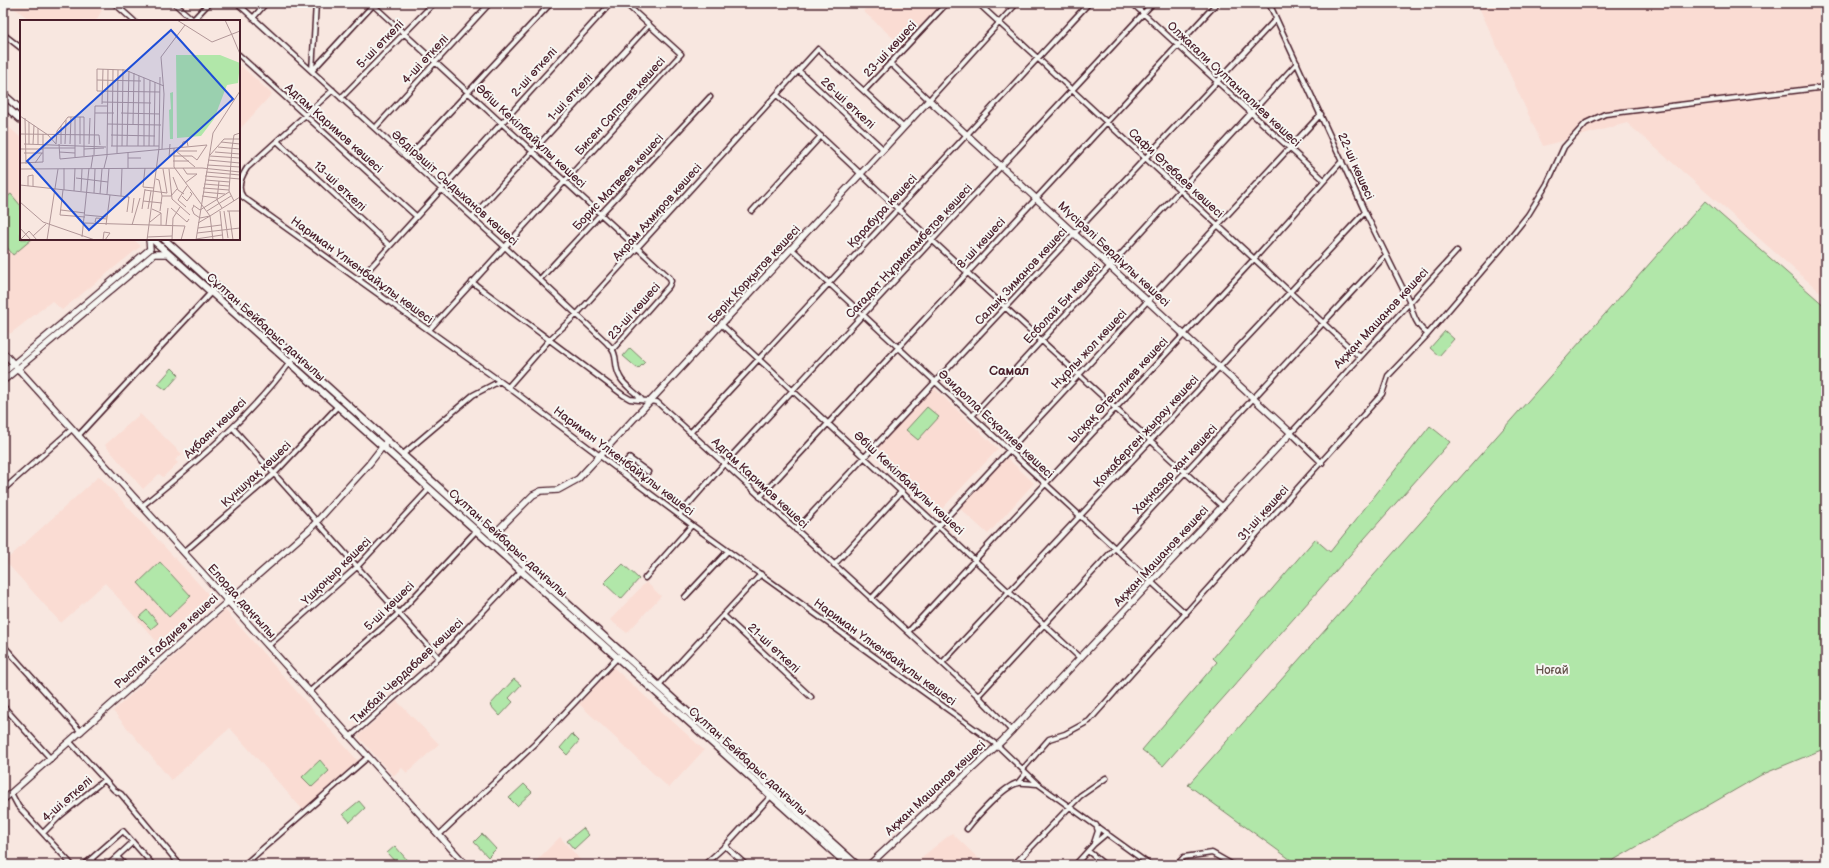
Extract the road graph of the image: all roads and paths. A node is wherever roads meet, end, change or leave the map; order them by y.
1 (114, 3) edge
2 (174, 3) edge
3 (209, 3) edge
4 (237, 3) edge
5 (266, 3) edge
6 (316, 3) edge
7 (434, 3) edge
8 (490, 3) edge
9 (551, 3) edge
10 (610, 3) edge
11 (626, 3) edge
12 (947, 3) edge
13 (978, 3) edge
14 (1017, 3) edge
15 (1089, 3) edge
16 (1132, 3) edge
17 (1153, 3) edge
18 (1217, 3) edge
19 (1269, 3) edge
20 (373, 4) edge
21 (1143, 14) junction
22 (253, 18) junction
23 (194, 19) edge
24 (1276, 19) junction
25 (133, 20) edge
26 (999, 23) junction
27 (650, 25) junction
28 (405, 33) junction
29 (3, 34) edge
30 (1178, 46) junction
31 (20, 47) edge
32 (240, 56) edge
33 (1037, 59) junction
34 (436, 61) junction
35 (890, 63) junction
36 (1297, 63) junction
37 (312, 71) junction
38 (799, 71) junction
39 (1217, 82) junction
40 (1826, 87) edge
41 (333, 90) junction
42 (864, 91) junction
43 (1072, 91) junction
44 (469, 92) junction
45 (3, 94) edge
46 (777, 95) junction
47 (710, 97) dead end
48 (342, 98) junction
49 (929, 100) junction
50 (3, 104) edge
51 (20, 109) edge
52 (1251, 113) junction
53 (1321, 114) junction
54 (305, 115) junction
55 (20, 119) edge
56 (502, 122) junction
57 (1106, 123) junction
58 (904, 127) junction
59 (375, 128) junction
60 (967, 134) junction
61 (821, 136) junction
62 (277, 141) junction
63 (883, 149) junction
64 (1289, 149) junction
65 (533, 151) junction
66 (407, 158) junction
67 (1145, 158) junction
68 (1342, 160) junction
69 (1002, 166) junction
70 (861, 173) junction
71 (1324, 180) junction
72 (565, 181) junction
73 (240, 186) edge
74 (441, 189) junction
75 (1180, 190) junction
76 (240, 193) edge
77 (1036, 198) junction
78 (898, 209) junction
79 (752, 211) dead end
80 (1365, 212) junction
81 (602, 215) junction
82 (416, 216) junction
83 (472, 217) junction
84 (1218, 225) junction
85 (1075, 233) junction
86 (151, 240) edge
87 (152, 240) edge
88 (165, 240) edge
89 (932, 240) junction
90 (390, 246) junction
91 (505, 247) junction
92 (638, 248) junction
93 (792, 249) junction
94 (1457, 251) dead end
95 (168, 254) junction
96 (1386, 255) junction
97 (1254, 259) junction
98 (1110, 266) junction
99 (968, 273) junction
100 (540, 279) junction
101 (359, 280) junction
102 (472, 282) junction
103 (829, 283) junction
104 (669, 286) joint
105 (216, 287) junction
106 (211, 292) junction
107 (1290, 292) junction
108 (1148, 300) junction
109 (1410, 303) junction
110 (1005, 307) junction
111 (577, 314) junction
112 (863, 315) junction
113 (1323, 323) junction
114 (722, 324) junction
115 (429, 330) junction
116 (1184, 334) junction
117 (1428, 334) junction
118 (550, 339) junction
119 (1041, 340) junction
120 (898, 347) junction
121 (613, 349) junction
122 (3, 352) edge
123 (294, 357) junction
124 (1360, 357) junction
125 (759, 358) junction
126 (289, 363) junction
127 (16, 367) junction
128 (1220, 367) junction
129 (3, 373) edge
130 (1079, 375) junction
131 (500, 380) junction
132 (3, 381) edge
133 (935, 382) junction
134 (508, 387) junction
135 (794, 390) junction
136 (1254, 398) junction
137 (642, 400) junction
138 (652, 401) junction
139 (338, 406) junction
140 (1115, 408) junction
141 (972, 416) junction
142 (829, 422) junction
143 (233, 428) junction
144 (72, 430) junction
145 (690, 433) junction
146 (1291, 433) junction
147 (78, 436) junction
148 (387, 441) junction
149 (1151, 441) junction
150 (383, 447) junction
151 (1009, 450) junction
152 (402, 455) junction
153 (600, 456) junction
154 (865, 456) junction
155 (1322, 463) junction
156 (724, 464) junction
157 (618, 470) junction
158 (648, 472) dead end
159 (1185, 472) junction
160 (275, 473) junction
161 (1045, 484) junction
162 (430, 487) junction
163 (3, 490) edge
164 (902, 491) junction
165 (760, 497) junction
166 (142, 506) junction
167 (1223, 507) junction
168 (680, 514) junction
169 (1080, 516) junction
170 (317, 522) junction
171 (692, 524) junction
172 (939, 525) junction
173 (477, 530) junction
174 (796, 530) junction
175 (492, 536) junction
176 (1115, 548) junction
177 (728, 550) junction
178 (184, 552) junction
179 (975, 559) junction
180 (834, 565) junction
181 (358, 566) junction
182 (524, 568) junction
183 (761, 574) junction
184 (645, 578) dead end
185 (1152, 583) junction
186 (1009, 591) junction
187 (685, 597) dead end
188 (871, 599) junction
189 (227, 601) junction
190 (399, 613) junction
191 (1186, 614) junction
192 (723, 615) junction
193 (1044, 624) junction
194 (908, 632) junction
195 (3, 645) edge
196 (268, 646) junction
197 (619, 656) junction
198 (440, 658) junction
199 (1080, 658) junction
200 (942, 664) junction
201 (658, 686) junction
202 (309, 692) junction
203 (978, 696) junction
204 (811, 697) dead end
205 (3, 706) edge
206 (1012, 731) junction
207 (81, 732) junction
208 (350, 737) junction
209 (70, 742) junction
210 (997, 745) junction
211 (368, 757) junction
212 (51, 759) junction
213 (1025, 771) junction
214 (1106, 778) dead end
215 (104, 780) junction
216 (1018, 783) junction
217 (1038, 784) junction
218 (11, 794) junction
219 (774, 794) junction
220 (3, 800) edge
221 (1070, 807) junction
222 (1096, 825) junction
223 (812, 829) junction
224 (967, 829) dead end
225 (43, 833) junction
226 (1107, 833) junction
227 (439, 835) junction
228 (133, 842) junction
229 (1094, 844) junction
230 (725, 846) junction
231 (1088, 850) junction
232 (117, 857) junction
233 (91, 859) junction
234 (72, 865) edge
235 (84, 865) edge
236 (96, 865) edge
237 (108, 865) edge
238 (124, 865) edge
239 (153, 865) edge
240 (180, 865) edge
241 (244, 865) edge
242 (466, 865) edge
243 (704, 865) edge
244 (746, 865) edge
245 (848, 865) edge
246 (857, 865) edge
247 (869, 865) edge
248 (1014, 865) edge
249 (1075, 865) edge
250 (1104, 865) edge
251 (1150, 865) edge
252 (1177, 865) edge
253 (1233, 865) edge

1 - 25 street
2 - 23 street
3 - 23 street
4 - 22 street, Әбдірәшіт Сыдыханов көшесі
5 - 22 street
6 - 37 street
7 - 28 street, 5-ші өткелі
8 - 34 street, 4-ші өткелі
9 - 44 street
10 - 56 street, 2-ші өткелі
11 - 27 street
12 - 35 street, 23-шi көшесi
13 - 26 street, Сафи Өтебаев көшесі
14 - 26 street, Берік Қорқытов көшесі
15 - 33 street, Қарабура көшесі
16 - 21 street, Олжағали Султангалиев көшесі
17 - 21 street, Сағадат Нұрмағамбетов көшесі
18 - 30 street, 8-шi көшесi
19 - 24 street, 22-ші көшесі
20 - 28 street, Әбіш Кекілбайұлы көшесі
20 - 37 street
21 - 30 street, Олжағали Султангалиев көшесі
21 - 43 street, Сағадат Нұрмағамбетов көшесі
22 - 37 street, Әбдірәшіт Сыдыханов көшесі
24 - 36 street, 22-ші көшесі
24 - 39 street, Салық Зиманов көшесі
26 - 33 street, Сафи Өтебаев көшесі
26 - 49 street, Берік Қорқытов көшесі
27 - 65 street, 1-ші өткелі
27 - 72 street, Бисен Саппаев көшесі
28 - 34 street, Әбіш Кекілбайұлы көшесі
28 - 48 street, 5-ші өткелі
29 - 31 street
30 - 39 street, Олжағали Султангалиев көшесі
30 - 57 street, 8-шi көшесi
32 - 54 street, Адгам Каримов көшесі
33 - 43 street, Сафи Өтебаев көшесі
33 - 60 street, Қарабура көшесі
34 - 44 street, Әбіш Кекілбайұлы көшесі
34 - 59 street, 4-ші өткелі
35 - 42 street, 23-шi көшесi
35 - 49 street, Мүсірәлі Бердіұлы көшесі
36 - 52 street, Есболай Би көшесі
36 - 53 street, 22-ші көшесі
37 - 41 street, Әбдірәшіт Сыдыханов көшесі
38 - 42 street, Акрам Ахмиров көшесі
38 - 46 street, Акрам Ахмиров көшесі
38 - 63 street, 26-ші өткелі
39 - 52 street, Олжағали Султангалиев көшесі
39 - 67 street, Салық Зиманов көшесі
40 - 117 street, 31-ші көшесі
41 - 48 street, Әбдірәшіт Сыдыханов көшесі
41 - 54 street
42 - 58 street
43 - 57 street, Сафи Өтебаев көшесі
43 - 69 street, Сағадат Нұрмағамбетов көшесі
44 - 56 street, Әбіш Кекілбайұлы көшесі
44 - 66 street
45 - 51 main road
46 - 61 street
46 - 92 street, Акрам Ахмиров көшесі
47 - 81 street, Борис Матвеев көшесі
48 - 59 street, Әбдірәшіт Сыдыханов көшесі
49 - 58 street, Берік Қорқытов көшесі
49 - 60 street, Мүсірәлі Бердіұлы көшесі
50 - 55 main road
52 - 64 street, Олжағали Султангалиев көшесі
52 - 75 street, Есболай Би көшесі
53 - 64 street, Нұрлы жол көшесі
53 - 68 street, 22-ші көшесі
54 - 62 street
54 - 82 street, Адгам Каримов көшесі
56 - 65 street, Әбіш Кекілбайұлы көшесі
56 - 74 street, 2-ші өткелі
57 - 67 street, Сафи Өтебаев көшесі
57 - 77 street, 8-шi көшесi
58 - 63 street, Берік Қорқытов көшесі
59 - 66 street, Әбдірәшіт Сыдыханов көшесі
60 - 69 street, Мүсірәлі Бердіұлы көшесі
60 - 78 street, Қарабура көшесі
61 - 70 street
61 - 79 street
62 - 73 street
62 - 90 street, 13-ші өткелі
63 - 70 street, Берік Қорқытов көшесі
64 - 71 street, Олжағали Султангалиев көшесі
64 - 84 street, Нұрлы жол көшесі
65 - 72 street, Әбіш Кекілбайұлы көшесі
65 - 83 street, 1-ші өткелі
66 - 74 street, Әбдірәшіт Сыдыханов көшесі
67 - 75 street, Сафи Өтебаев көшесі
67 - 85 street, Салық Зиманов көшесі
68 - 71 street, Ысқақ Өтеғалиев көшесі
68 - 80 street, 22-ші көшесі
69 - 77 street, Мүсірәлі Бердіұлы көшесі
69 - 89 street, Сағадат Нұрмағамбетов көшесі
70 - 78 street
70 - 93 street, Берік Қорқытов көшесі
71 - 97 street, Ысқақ Өтеғалиев көшесі
72 - 81 street, Әбіш Кекілбайұлы көшесі
72 - 91 street, Бисен Саппаев көшесі
74 - 82 street, 2-ші өткелі
74 - 83 street, Әбдірәшіт Сыдыханов көшесі
75 - 84 street, Сафи Өтебаев көшесі
75 - 98 street, Есболай Би көшесі
76 - 101 street, Нариман Үлкенбайұлы көшесі
77 - 85 street, Мүсірәлі Бердіұлы көшесі
77 - 99 street, 8-шi көшесi
78 - 89 street
78 - 103 street, Қарабура көшесі
80 - 96 street, 22-ші көшесі
80 - 107 street, Қожаберген жырау көшесі
81 - 92 street, Әбіш Кекілбайұлы көшесі
81 - 100 street, Борис Матвеев көшесі
82 - 90 street, 2-ші өткелі
83 - 91 street, Әбдірәшіт Сыдыханов көшесі
84 - 97 street, Сафи Өтебаев көшесі
84 - 108 street, Нұрлы жол көшесі
85 - 98 street, Мүсірәлі Бердіұлы көшесі
85 - 110 street, Салық Зиманов көшесі
86 - 127 street
87 - 95 main road, Сұлтан Бейбарыс даңғылы
88 - 105 main road, Сұлтан Бейбарыс даңғылы
89 - 99 street
89 - 112 street, Сағадат Нұрмағамбетов көшесі
90 - 101 street, 2-ші өткелі
91 - 100 street, Әбдірәшіт Сыдыханов көшесі
91 - 102 street, Бисен Саппаев көшесі
92 - 104 street, Әбіш Кекілбайұлы көшесі
92 - 111 street, Акрам Ахмиров көшесі
93 - 103 street, Әзидолла Есқалиев көшесі
93 - 114 street, Берік Қорқытов көшесі
94 - 109 street, Ақжан Машанов көшесі
95 - 106 main road, Сұлтан Бейбарыс даңғылы
95 - 127 street
96 - 109 street, 22-ші көшесі
96 - 113 street, Хақназар хан көшесі
97 - 107 street, Сафи Өтебаев көшесі
97 - 116 street, Ысқақ Өтеғалиев көшесі
98 - 108 street, Мүсірәлі Бердіұлы көшесі
98 - 119 street, Есболай Би көшесі
99 - 110 street
99 - 120 street, 8-шi көшесi
100 - 111 street, Әбдірәшіт Сыдыханов көшесі
101 - 115 street, Нариман Үлкенбайұлы көшесі
102 - 115 street, Бисен Саппаев көшесі
102 - 118 street, Адгам Каримов көшесі
103 - 112 street, Әзидолла Есқалиев көшесі
103 - 125 street, Қарабура көшесі
104 - 121 street, 23-шi көшесi
105 - 106 street
105 - 123 main road, Сұлтан Бейбарыс даңғылы
106 - 126 main road, Сұлтан Бейбарыс даңғылы
106 - 147 street
107 - 113 street, Сафи Өтебаев көшесі
107 - 128 street, Қожаберген жырау көшесі
108 - 116 street, Мүсірәлі Бердіұлы көшесі
108 - 130 street, Нұрлы жол көшесі
109 - 117 street, 22-ші көшесі
109 - 124 street, Ақжан Машанов көшесі
110 - 119 street
110 - 133 street, Салық Зиманов көшесі
111 - 118 street, Акрам Ахмиров көшесі
111 - 121 street, Әбдірәшіт Сыдыханов көшесі
112 - 120 street, Әзидолла Есқалиев көшесі
112 - 135 street, Сағадат Нұрмағамбетов көшесі
113 - 124 street, Сафи Өтебаев көшесі
113 - 136 street, Хақназар хан көшесі
114 - 125 street, Әбіш Кекілбайұлы көшесі
114 - 138 street, Берік Қорқытов көшесі
115 - 131 street, Нариман Үлкенбайұлы көшесі
116 - 128 street, Мүсірәлі Бердіұлы көшесі
116 - 140 street, Ысқақ Өтеғалиев көшесі
117 - 155 street, 31-ші көшесі
118 - 134 street, Акрам Ахмиров көшесі
118 - 137 street, Адгам Каримов көшесі
119 - 130 street
119 - 141 street, Есболай Би көшесі
120 - 133 street, Әзидолла Есқалиев көшесі
120 - 142 street, 8-шi көшесi
121 - 137 street
122 - 127 street, Елорда даңғылы
123 - 126 street, Ақбаян көшесі
123 - 148 main road, Сұлтан Бейбарыс даңғылы
124 - 146 street, Ақжан Машанов көшесі
125 - 135 street, Әбіш Кекілбайұлы көшесі
125 - 145 street, Қарабура көшесі
126 - 139 main road, Сұлтан Бейбарыс даңғылы
126 - 143 street, Ақбаян көшесі
127 - 129 street
127 - 132 street
127 - 144 street, Елорда даңғылы
128 - 136 street, Мүсірәлі Бердіұлы көшесі
128 - 149 street, Қожаберген жырау көшесі
130 - 140 street
130 - 151 street, Нұрлы жол көшесі
131 - 134 street, Нариман Үлкенбайұлы көшесі
131 - 152 street
133 - 141 street, Әзидолла Есқалиев көшесі
133 - 154 street, Салық Зиманов көшесі
134 - 153 street, Нариман Үлкенбайұлы көшесі
135 - 142 street, Әбіш Кекілбайұлы көшесі
135 - 156 street, Сағадат Нұрмағамбетов көшесі
136 - 146 street, Мүсірәлі Бердіұлы көшесі
136 - 159 street, Хақназар хан көшесі
137 - 138 street, Адгам Каримов көшесі
138 - 145 street, Адгам Каримов көшесі
138 - 153 street, Берік Қорқытов көшесі
139 - 150 main road, Сұлтан Бейбарыс даңғылы
139 - 160 street, Күншуақ көшесі
140 - 149 street
140 - 161 street, Ысқақ Өтеғалиев көшесі
141 - 151 street, Әзидолла Есқалиев көшесі
142 - 154 street, Әбіш Кекілбайұлы көшесі
142 - 165 street, 8-шi көшесi
143 - 160 street
143 - 166 street, Ақбаян көшесі
144 - 147 street, Елорда даңғылы
144 - 163 street
145 - 156 street, Адгам Каримов көшесі
146 - 155 street, Мүсірәлі Бердіұлы көшесі
146 - 167 street, Ақжан Машанов көшесі
147 - 166 street, Елорда даңғылы
148 - 150 street, Рыспай Ғабдиев көшесі
148 - 152 main road, Сұлтан Бейбарыс даңғылы
149 - 159 street
149 - 169 street, Қожаберген жырау көшесі
150 - 162 main road, Сұлтан Бейбарыс даңғылы
150 - 170 street, Рыспай Ғабдиев көшесі
151 - 161 street, Әзидолла Есқалиев көшесі
151 - 172 street, Нұрлы жол көшесі
152 - 175 main road, Сұлтан Бейбарыс даңғылы
153 - 157 street, Нариман Үлкенбайұлы көшесі
153 - 175 street, Берік Қорқытов көшесі
154 - 164 street, Әбіш Кекілбайұлы көшесі
154 - 174 street, Салық Зиманов көшесі
155 - 191 street, 31-ші көшесі
156 - 165 street, Адгам Каримов көшесі
156 - 168 street, Сағадат Нұрмағамбетов көшесі
157 - 158 street
157 - 168 street, Нариман Үлкенбайұлы көшесі
159 - 167 street
159 - 176 street, Хақназар хан көшесі
160 - 170 street
160 - 178 street, Күншуақ көшесі
161 - 169 street, Әзидолла Есқалиев көшесі
161 - 179 street, Ысқақ Өтеғалиев көшесі
162 - 173 main road, Сұлтан Бейбарыс даңғылы
162 - 181 street, Үшқоңыр көшесі
164 - 172 street, Әбіш Кекілбайұлы көшесі
164 - 180 street
165 - 174 street, Адгам Каримов көшесі
166 - 178 street, Елорда даңғылы
167 - 185 street, Ақжан Машанов көшесі
168 - 171 street, Нариман Үлкенбайұлы көшесі
169 - 176 street, Әзидолла Есқалиев көшесі
169 - 186 street, Қожаберген жырау көшесі
170 - 181 street
170 - 189 street, Рыспай Ғабдиев көшесі
171 - 177 street, Нариман Үлкенбайұлы көшесі
171 - 184 street
172 - 179 street, Әбіш Кекілбайұлы көшесі
172 - 188 street, Нұрлы жол көшесі
173 - 182 main road, Сұлтан Бейбарыс даңғылы
173 - 190 street, 5-ші көшесі
174 - 180 street, Адгам Каримов көшесі
175 - 182 main road, Сұлтан Бейбарыс даңғылы
176 - 185 street, Әзидолла Есқалиев көшесі
176 - 193 street, Хақназар хан көшесі
177 - 183 street, Нариман Үлкенбайұлы көшесі
177 - 187 street
178 - 189 street, Елорда даңғылы
179 - 186 street, Әбіш Кекілбайұлы көшесі
179 - 194 street, Ысқақ Өтеғалиев көшесі
180 - 188 street, Адгам Каримов көшесі
181 - 190 street
181 - 196 street, Үшқоңыр көшесі
182 - 197 main road, Сұлтан Бейбарыс даңғылы
182 - 198 street, Тмкбай Чердабаев көшесі
183 - 192 street
183 - 210 street, Нариман Үлкенбайұлы көшесі
185 - 191 street, Әзидолла Есқалиев көшесі
185 - 199 street, Ақжан Машанов көшесі
186 - 193 street, Әбіш Кекілбайұлы көшесі
186 - 200 street, Қожаберген жырау көшесі
188 - 194 street, Адгам Каримов көшесі
189 - 196 street, Елорда даңғылы
189 - 207 street, Рыспай Ғабдиев көшесі
190 - 198 street
190 - 202 street, 5-ші көшесі
191 - 213 street, 31-ші көшесі
192 - 201 street
192 - 204 street, 21-ші өткелі
193 - 199 street, Әбіш Кекілбайұлы көшесі
193 - 203 street, Хақназар хан көшесі
194 - 200 street, Адгам Каримов көшесі
195 - 207 street
196 - 202 street, Елорда даңғылы
197 - 201 main road, Сұлтан Бейбарыс даңғылы
197 - 219 main road, Сұлтан Бейбарыс даңғылы
197 - 227 street
198 - 208 street, Тмкбай Чердабаев көшесі
199 - 206 street, Ақжан Машанов көшесі
200 - 203 street, Адгам Каримов көшесі
201 - 219 main road, Сұлтан Бейбарыс даңғылы
202 - 208 street, Елорда даңғылы
203 - 206 street, Адгам Каримов көшесі
205 - 212 street
206 - 210 street, Ақжан Машанов көшесі
207 - 209 street, Рыспай Ғабдиев көшесі
208 - 211 street, Елорда даңғылы
209 - 212 street, Рыспай Ғабдиев көшесі
209 - 215 street
210 - 213 street, Нариман Үлкенбайұлы көшесі
210 - 247 street, Ақжан Машанов көшесі
211 - 227 street, Елорда даңғылы
211 - 241 street
212 - 218 street, Рыспай Ғабдиев көшесі
213 - 216 street, 31-ші көшесі
213 - 217 street, Нариман Үлкенбайұлы көшесі
214 - 221 street
215 - 225 street, 4-ші өткелі
215 - 240 street
216 - 217 street
216 - 224 street
217 - 221 street, Нариман Үлкенбайұлы көшесі
218 - 220 street, Рыспай Ғабдиев көшесі
218 - 225 street
219 - 223 main road, Сұлтан Бейбарыс даңғылы
219 - 230 street
221 - 222 street, Нариман Үлкенбайұлы көшесі
221 - 248 street
222 - 226 street, Нариман Үлкенбайұлы көшесі
222 - 229 street
223 - 245 main road, Сұлтан Бейбарыс даңғылы
223 - 246 main road, Сұлтан Бейбарыс даңғылы
225 - 234 street
226 - 229 street
226 - 251 street, Нариман Үлкенбайұлы көшесі
227 - 242 street, Елорда даңғылы
228 - 232 street
228 - 233 street
228 - 239 street
229 - 231 street
230 - 243 street
230 - 244 street
231 - 249 street
231 - 250 street
232 - 237 street
232 - 238 street
233 - 235 street
233 - 236 street
252 - 253 street

